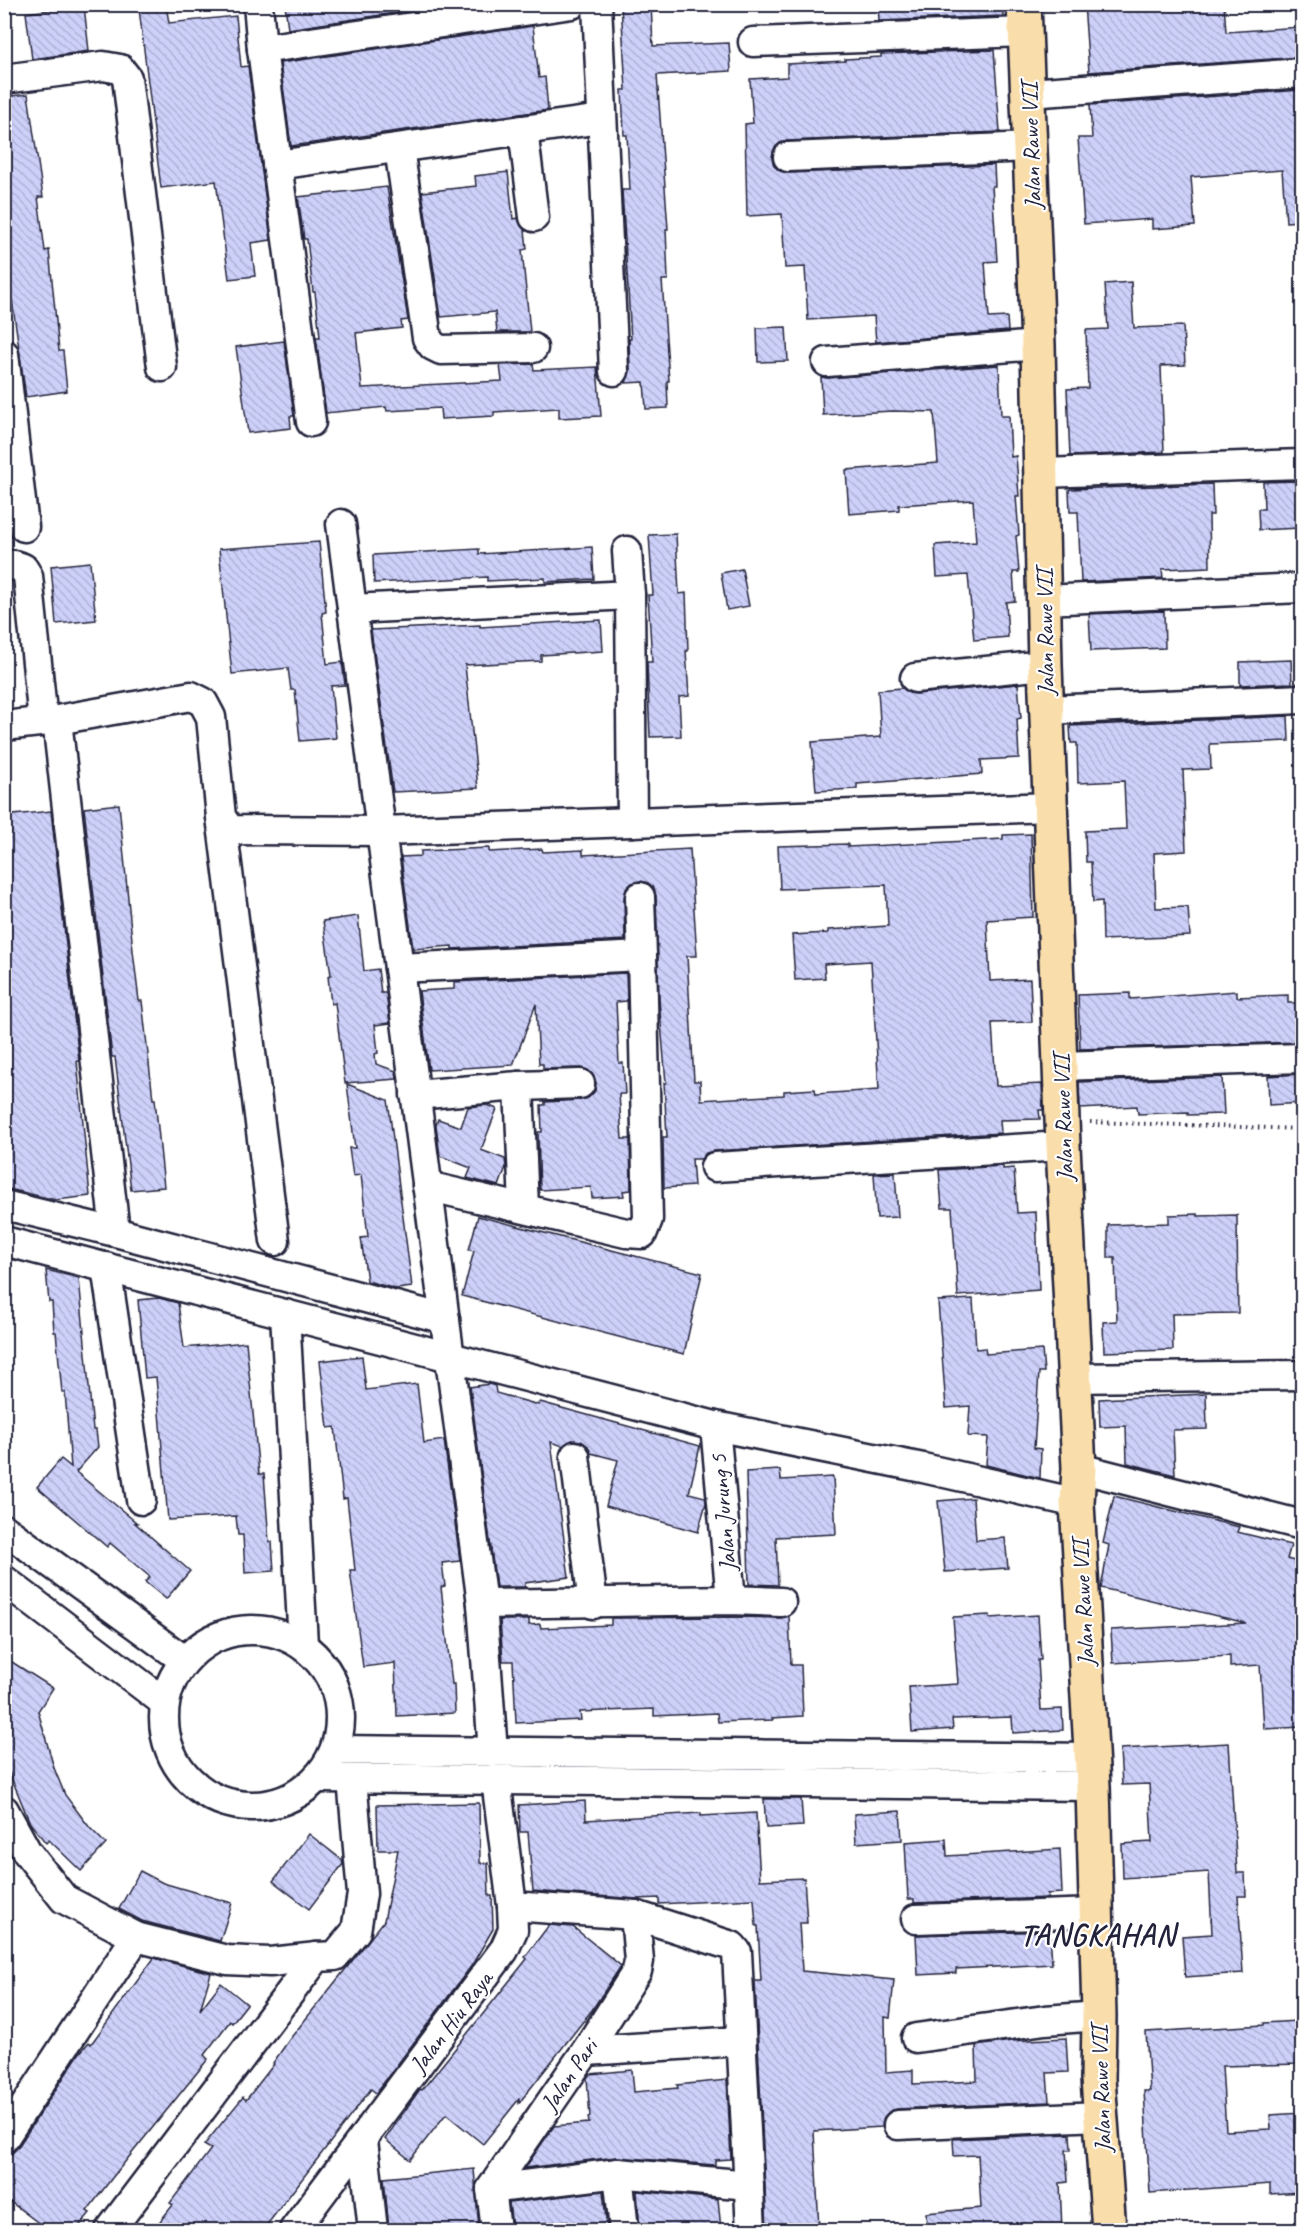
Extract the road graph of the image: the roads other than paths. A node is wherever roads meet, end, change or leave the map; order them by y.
1 (258, 4) edge
2 (572, 4) edge
3 (597, 4) edge
4 (1025, 18) edge
5 (753, 42) dead end
6 (262, 49) junction
7 (1302, 73) edge
8 (4, 79) edge
9 (1029, 93) junction
10 (601, 119) junction
11 (523, 130) junction
12 (1031, 147) junction
13 (399, 148) junction
14 (788, 158) dead end
15 (277, 165) junction
16 (534, 217) dead end
17 (1038, 345) junction
18 (533, 348) dead end
19 (4, 354) edge
20 (827, 362) dead end
21 (162, 368) dead end
22 (614, 371) dead end
23 (311, 422) dead end
24 (1302, 464) edge
25 (1042, 473) junction
26 (341, 524) dead end
27 (24, 526) dead end
28 (627, 551) dead end
29 (4, 566) edge
30 (1302, 588) edge
31 (630, 595) junction
32 (1044, 600) junction
33 (352, 609) junction
34 (1046, 665) junction
35 (915, 678) dead end
36 (1302, 699) edge
37 (1047, 710) junction
38 (50, 720) junction
39 (4, 726) edge
40 (1051, 807) junction
41 (221, 818) junction
42 (632, 822) junction
43 (382, 831) junction
44 (640, 897) dead end
45 (642, 956) junction
46 (399, 968) junction
47 (1302, 1058) edge
48 (1060, 1066) junction
49 (580, 1084) dead end
50 (519, 1086) junction
51 (415, 1095) junction
52 (1063, 1133) junction
53 (715, 1167) dead end
54 (427, 1186) junction
55 (4, 1204) edge
56 (524, 1208) junction
57 (115, 1232) junction
58 (275, 1240) dead end
59 (4, 1241) edge
60 (106, 1267) junction
61 (285, 1314) junction
62 (445, 1319) junction
63 (450, 1356) junction
64 (1302, 1375) edge
65 (1074, 1378) junction
66 (715, 1426) junction
67 (575, 1456) dead end
68 (1079, 1468) junction
69 (141, 1500) dead end
70 (1077, 1503) junction
71 (1302, 1525) edge
72 (4, 1529) edge
73 (4, 1580) edge
74 (731, 1600) junction
75 (781, 1602) dead end
76 (482, 1604) junction
77 (593, 1604) junction
78 (303, 1644) junction
79 (184, 1660) junction
80 (165, 1702) junction
81 (335, 1750) junction
82 (493, 1752) junction
83 (1092, 1772) junction
84 (318, 1778) junction
85 (352, 1779) junction
86 (496, 1780) junction
87 (4, 1810) edge
88 (512, 1906) junction
89 (1096, 1913) junction
90 (636, 1915) junction
91 (916, 1919) dead end
92 (136, 1937) junction
93 (317, 1957) junction
94 (1099, 2016) junction
95 (916, 2038) dead end
96 (740, 2041) junction
97 (586, 2051) junction
98 (1100, 2116) junction
99 (898, 2125) dead end
100 (4, 2139) edge
101 (363, 2140) junction
102 (618, 2173) junction
103 (749, 2185) junction
104 (490, 2189) junction
105 (110, 2230) edge
106 (294, 2230) edge
107 (373, 2230) edge
108 (496, 2230) edge
109 (624, 2230) edge
110 (751, 2230) edge
111 (1109, 2230) edge

1 - 6 street
2 - 6 street
3 - 10 street
4 - 5 street
4 - 9 main road, Jalan Rawe VII
6 - 15 street
7 - 9 street
8 - 21 street
9 - 12 main road, Jalan Rawe VII
10 - 11 street
10 - 22 street
11 - 13 street
11 - 16 street
12 - 14 street
12 - 17 main road, Jalan Rawe VII
13 - 15 street
13 - 18 street
15 - 23 street
17 - 20 street
17 - 25 main road, Jalan Rawe VII
19 - 27 street
24 - 25 street
25 - 32 main road, Jalan Rawe VII
26 - 33 street
28 - 31 street
29 - 38 street
30 - 32 street
31 - 33 street
31 - 42 street
32 - 34 main road, Jalan Rawe VII
33 - 43 street
34 - 35 street
34 - 37 main road, Jalan Rawe VII
36 - 37 street
37 - 40 main road, Jalan Rawe VII
38 - 39 street
38 - 41 street
38 - 57 street
40 - 42 street
40 - 48 main road, Jalan Rawe VII
41 - 43 street
41 - 58 street
42 - 43 street
43 - 46 street
44 - 45 street
45 - 46 street
45 - 56 street
46 - 51 street
47 - 48 street
48 - 52 main road, Jalan Rawe VII
49 - 50 street
50 - 51 street
50 - 56 street
51 - 54 street
52 - 53 street
52 - 65 main road, Jalan Rawe VII
54 - 56 street
54 - 62 street
55 - 57 street
57 - 62 street
59 - 60 street
60 - 61 street
60 - 69 street
61 - 63 street
61 - 78 street
62 - 63 street
63 - 66 street
63 - 76 street
64 - 65 street
65 - 68 main road, Jalan Rawe VII
66 - 70 street
66 - 74 street, Jalan Jurung 5
67 - 77 street
68 - 70 main road, Jalan Rawe VII
68 - 71 street
70 - 83 main road, Jalan Rawe VII
72 - 79 street
73 - 80 street
74 - 75 street
74 - 77 street
76 - 77 street
76 - 82 street
78 - 79 street
78 - 81 street
79 - 80 street
80 - 84 street
81 - 82 street
81 - 84 street
82 - 83 street
83 - 86 street
83 - 89 main road, Jalan Rawe VII
84 - 85 street
85 - 86 street
85 - 93 street
86 - 88 street, Jalan Hiu Raya
87 - 92 street
88 - 90 street
88 - 101 street, Jalan Hiu Raya
89 - 91 street
89 - 94 main road, Jalan Rawe VII
90 - 96 street
90 - 97 street, Jalan Pari
92 - 93 street
92 - 100 street
93 - 105 street
94 - 95 street
94 - 98 main road, Jalan Rawe VII
96 - 97 street
96 - 103 street
97 - 104 street, Jalan Pari
98 - 99 street
98 - 111 main road, Jalan Rawe VII
101 - 106 street, Jalan Hiu Raya
101 - 107 street
102 - 103 street
102 - 104 street
102 - 109 street
103 - 110 street
104 - 108 street

